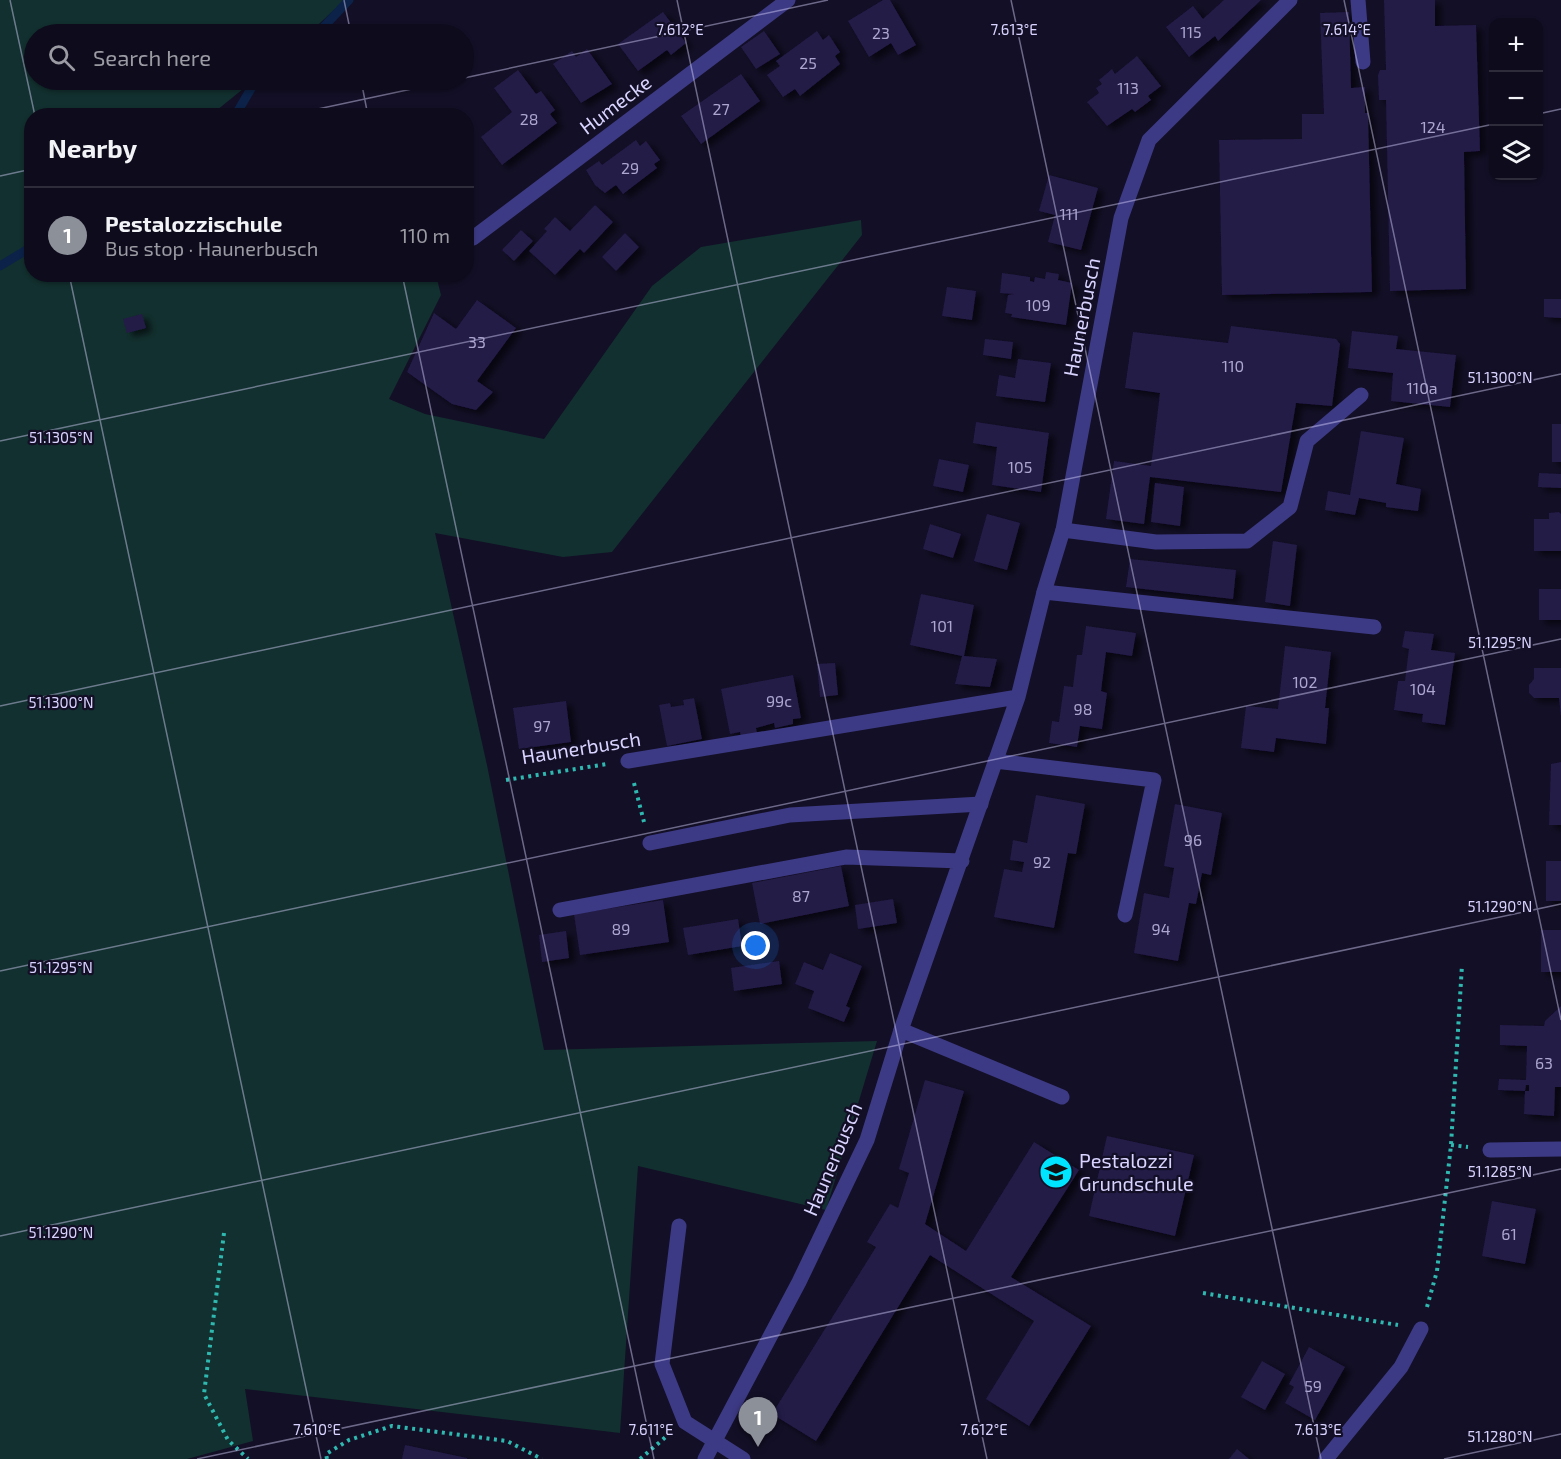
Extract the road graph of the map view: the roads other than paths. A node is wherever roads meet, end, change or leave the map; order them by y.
1 (788, 0) edge
2 (1290, 0) edge
3 (1359, 0) edge
4 (1363, 62) dead end
5 (474, 237) edge
6 (1361, 395) dead end
7 (1063, 530) junction
8 (1044, 592) junction
9 (1374, 627) dead end
10 (1018, 697) junction
11 (628, 761) road end
12 (995, 761) junction
13 (981, 804) junction
14 (650, 843) road end
15 (962, 861) junction
16 (560, 910) dead end
17 (1125, 915) dead end
18 (901, 1030) junction
19 (1062, 1097) dead end
20 (1561, 1149) edge
21 (1490, 1150) dead end
22 (680, 1226) dead end
23 (1421, 1329) road end
24 (715, 1441) junction
25 (705, 1459) edge
26 (743, 1459) edge
27 (1326, 1459) edge

1 - 5 street, Humecke
2 - 7 street, Haunerbusch
3 - 4 street
6 - 7 street
7 - 8 street, Haunerbusch
8 - 9 street
8 - 10 street, Haunerbusch
10 - 11 street, Haunerbusch
10 - 12 street, Haunerbusch
12 - 13 street, Haunerbusch
12 - 17 street
13 - 14 street
13 - 15 street, Haunerbusch
15 - 16 street
15 - 18 street, Haunerbusch
18 - 19 street
18 - 24 street, Haunerbusch
20 - 21 street
22 - 24 street
23 - 27 street
24 - 25 street, Haunerbusch
24 - 26 street

